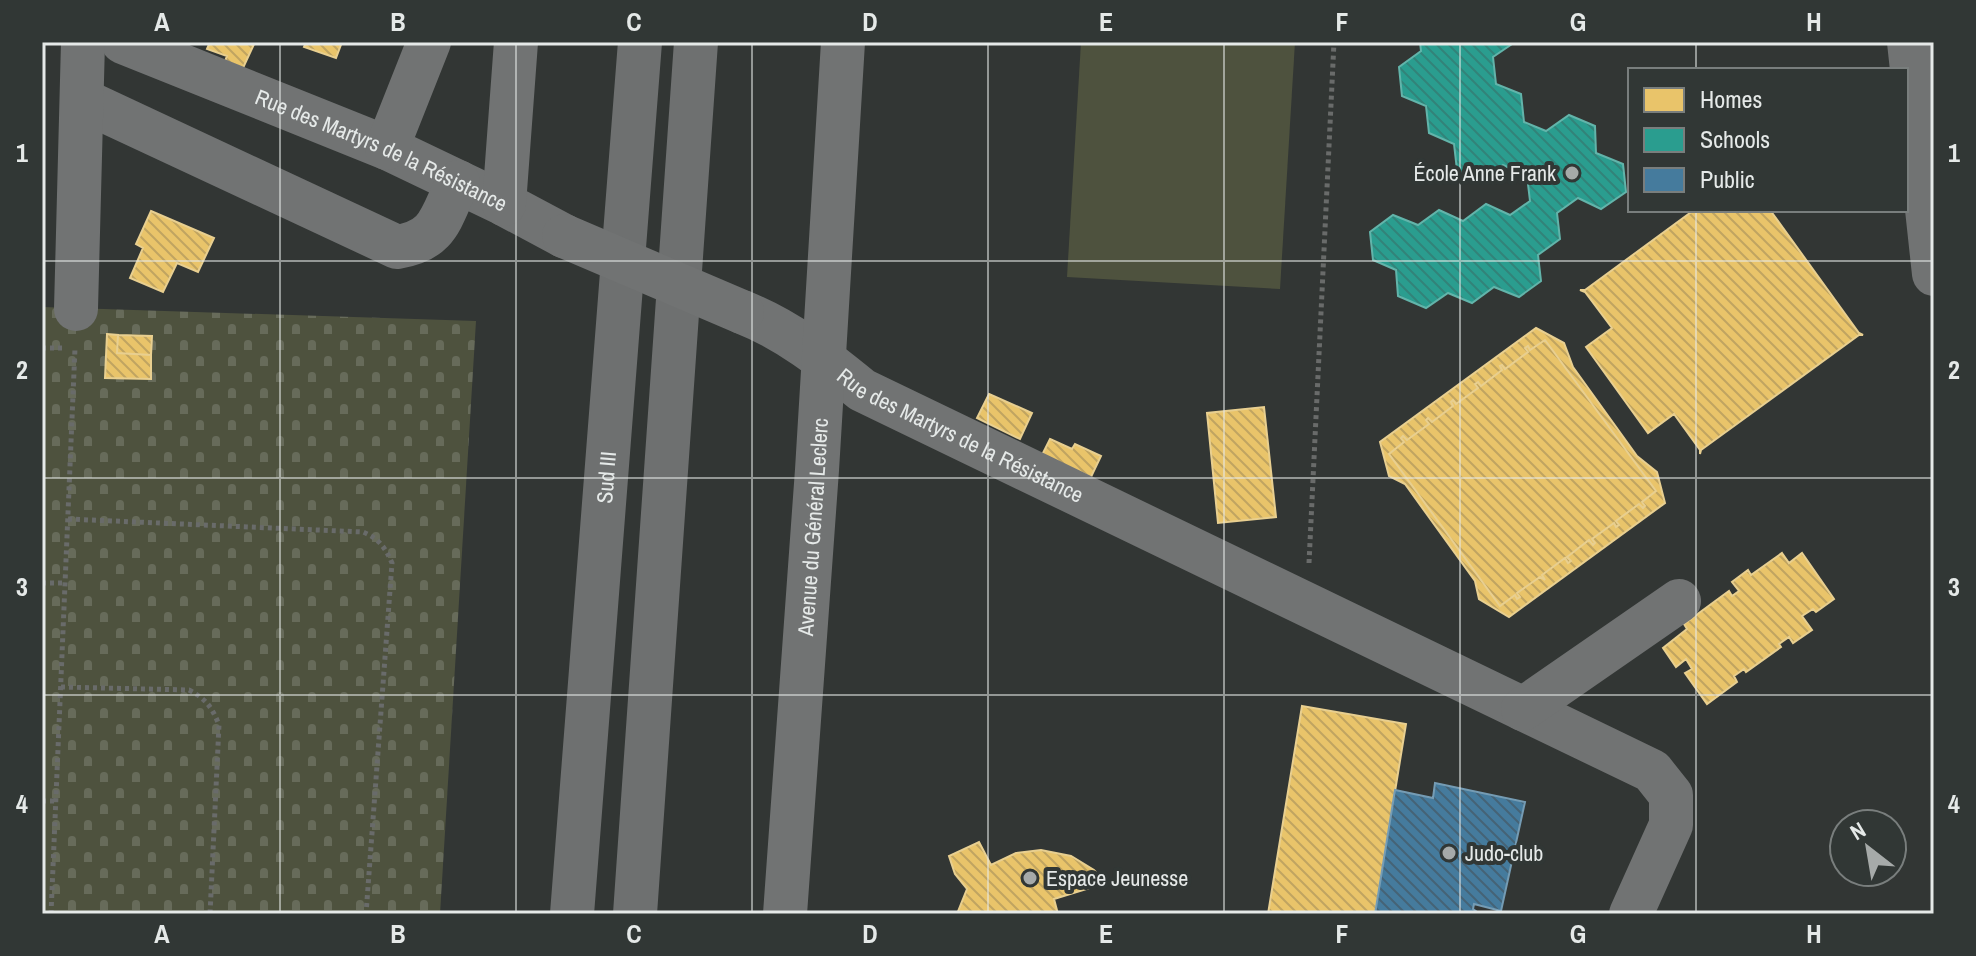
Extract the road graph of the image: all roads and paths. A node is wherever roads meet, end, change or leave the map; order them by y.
1 (83, 42) edge
2 (123, 42) edge
3 (429, 42) edge
4 (516, 42) edge
5 (640, 42) edge
6 (696, 42) edge
7 (843, 42) edge
8 (1334, 42) edge
9 (1909, 42) edge
10 (82, 100) junction
11 (387, 148) junction
12 (458, 182) junction
13 (504, 204) junction
14 (1934, 274) edge
15 (76, 309) joint
16 (822, 358) junction
17 (68, 519) junction
18 (42, 583) edge
19 (65, 583) junction
20 (1679, 601) dead end
21 (1307, 604) junction
22 (61, 687) junction
23 (1523, 709) junction
24 (42, 801) edge
25 (55, 801) junction
26 (51, 914) edge
27 (210, 914) edge
28 (366, 914) edge
29 (572, 914) edge
30 (635, 914) edge
31 (785, 914) edge
32 (1631, 914) edge

1 - 10 street
2 - 11 street, Rue des Martyrs de la Résistance
3 - 11 street
4 - 13 street
5 - 29 highway, Sud III
6 - 30 highway
7 - 16 street, Avenue du Général Leclerc
8 - 21 path
9 - 14 street
10 - 12 street
10 - 15 street
11 - 12 street, Rue des Martyrs de la Résistance
12 - 13 street, Rue des Martyrs de la Résistance
13 - 16 street, Rue des Martyrs de la Résistance, bridge
15 - 17 path
16 - 21 street, Rue des Martyrs de la Résistance
16 - 31 street, Avenue du Général Leclerc
17 - 19 path
17 - 28 path
18 - 19 path
19 - 22 path
20 - 23 street
21 - 23 street, Rue des Martyrs de la Résistance
22 - 25 path
22 - 27 path
23 - 32 street, Rue des Martyrs de la Résistance
24 - 25 path
25 - 26 path

